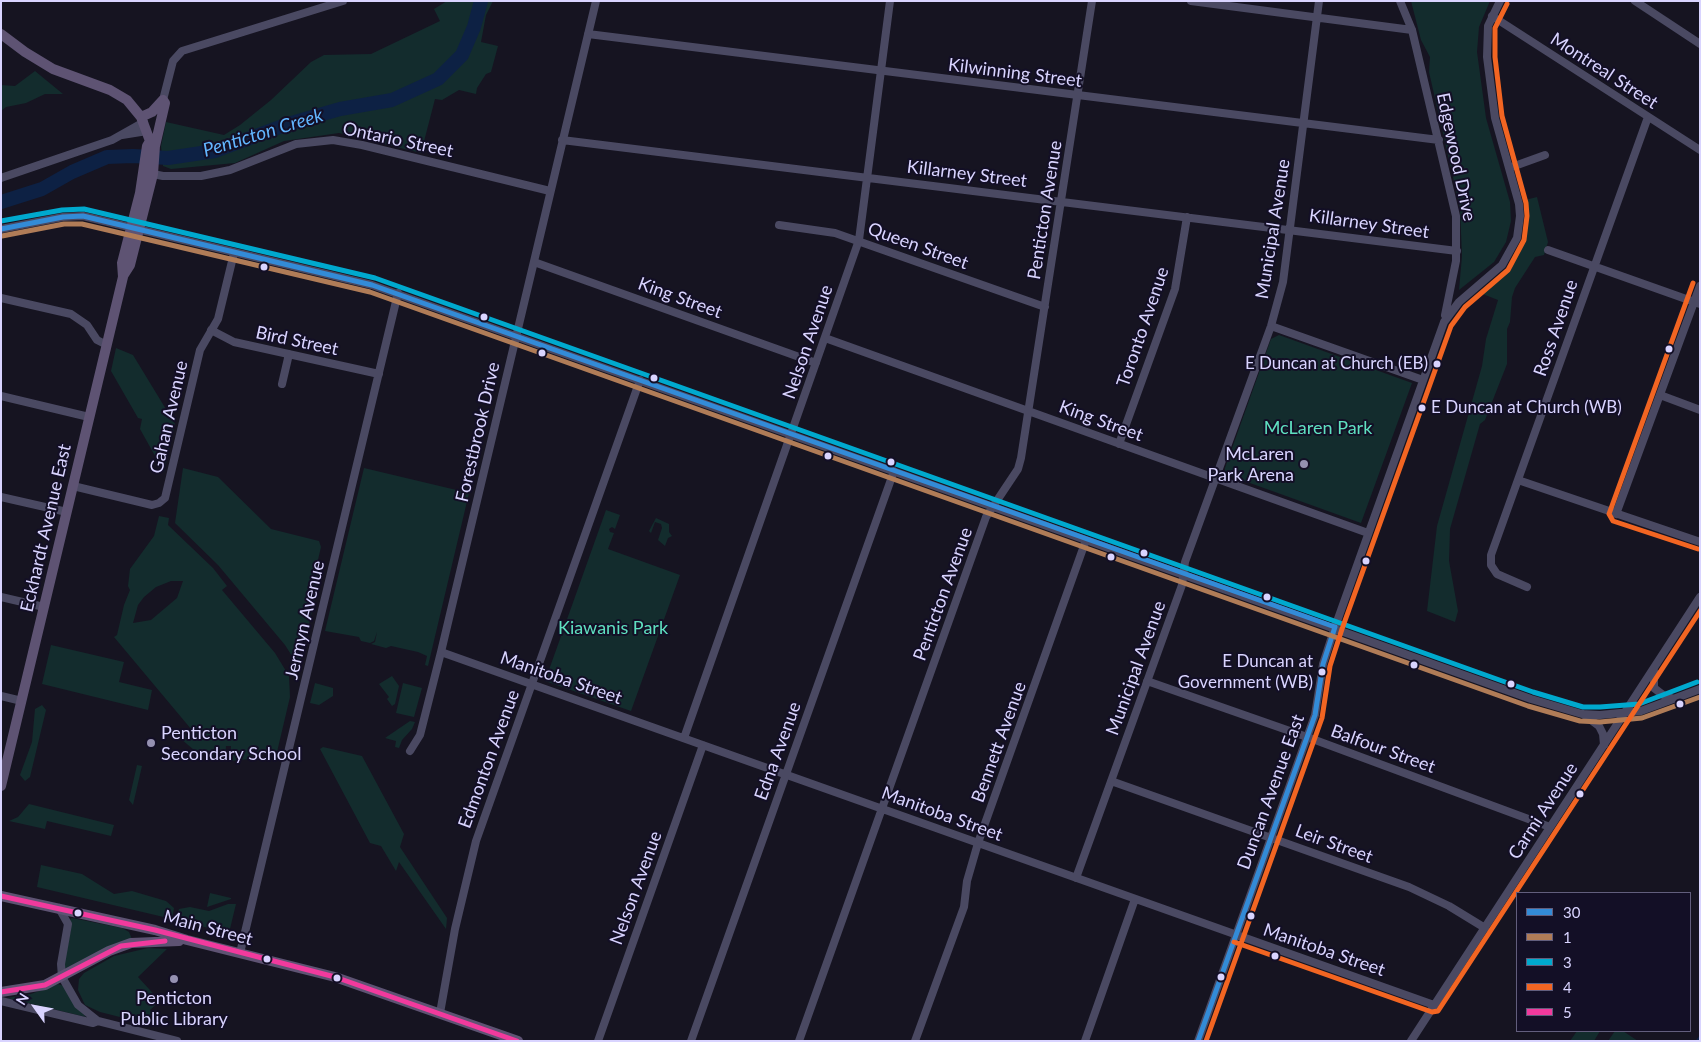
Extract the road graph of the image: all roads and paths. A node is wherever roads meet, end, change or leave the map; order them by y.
1 (343, 1) edge
2 (596, 1) edge
3 (890, 1) edge
4 (1092, 1) edge
5 (1191, 1) edge
6 (1319, 1) edge
7 (1400, 1) edge
8 (1500, 1) edge
9 (1635, 1) edge
10 (1492, 16) junction
11 (1318, 17) junction
12 (1412, 30) junction
13 (1, 34) edge
14 (588, 34) junction
15 (1700, 44) edge
16 (881, 71) junction
17 (1078, 96) junction
18 (164, 100) junction
19 (1648, 117) junction
20 (1304, 124) junction
21 (147, 134) junction
22 (562, 140) junction
23 (1439, 140) junction
24 (1700, 150) edge
25 (1545, 155) dead end
26 (151, 168) junction
27 (1509, 168) junction
28 (867, 177) junction
29 (1, 178) edge
30 (550, 191) junction
31 (1061, 201) junction
32 (1187, 217) junction
33 (779, 224) dead end
34 (135, 228) junction
35 (1, 229) edge
36 (1291, 229) junction
37 (859, 240) junction
38 (1548, 250) dead end
39 (1457, 251) junction
40 (234, 253) junction
41 (534, 262) junction
42 (1593, 267) junction
43 (1700, 286) edge
44 (398, 294) junction
45 (1, 298) edge
46 (1697, 304) edge
47 (1045, 308) junction
48 (1444, 322) junction
49 (1271, 326) junction
50 (211, 330) junction
51 (516, 336) junction
52 (825, 338) junction
53 (107, 345) junction
54 (289, 354) junction
55 (816, 363) junction
56 (379, 374) junction
57 (640, 380) junction
58 (1423, 380) junction
59 (282, 384) dead end
60 (1660, 395) junction
61 (1, 396) edge
62 (1700, 410) edge
63 (1028, 411) junction
64 (89, 417) junction
65 (791, 434) junction
66 (1119, 444) junction
67 (894, 471) junction
68 (1215, 478) junction
69 (1518, 480) junction
70 (73, 486) junction
71 (1, 497) edge
72 (993, 506) junction
73 (67, 512) junction
74 (1616, 514) junction
75 (1368, 533) junction
76 (1086, 540) junction
77 (1700, 542) edge
78 (1184, 575) junction
79 (1528, 587) dead end
80 (1, 596) edge
81 (1700, 597) edge
82 (44, 607) junction
83 (1334, 627) junction
84 (441, 652) junction
85 (1654, 668) junction
86 (1147, 681) junction
87 (532, 684) junction
88 (1700, 689) edge
89 (1, 696) edge
90 (1674, 699) junction
91 (22, 701) junction
92 (1582, 714) junction
93 (1624, 714) junction
94 (1307, 737) junction
95 (684, 738) junction
96 (703, 745) junction
97 (1604, 745) junction
98 (410, 751) dead end
99 (785, 775) junction
100 (1111, 781) junction
101 (1, 786) edge
102 (881, 808) junction
103 (1550, 827) junction
104 (1270, 837) junction
105 (978, 843) junction
106 (1076, 878) junction
107 (1, 896) edge
108 (1135, 899) junction
109 (58, 908) junction
110 (1485, 928) junction
111 (1236, 935) junction
112 (187, 940) junction
113 (240, 953) junction
114 (62, 977) junction
115 (1, 992) edge
116 (1, 1001) edge
117 (1434, 1005) junction
118 (440, 1013) junction
119 (98, 1021) junction
120 (177, 1041) edge
121 (518, 1041) edge
122 (598, 1041) edge
123 (691, 1041) edge
124 (799, 1041) edge
125 (915, 1041) edge
126 (1085, 1041) edge
127 (1198, 1041) edge
128 (1411, 1041) edge

1 - 18 street
2 - 14 street, Forestbrook Drive
3 - 16 street, Nelson Avenue
4 - 17 street, Penticton Avenue
5 - 11 street
6 - 11 street, Municipal Avenue
7 - 12 street, Edgewood Drive
8 - 10 street, Duncan Avenue East
9 - 15 street
10 - 19 street, Montreal Street
10 - 27 street, Duncan Avenue East
11 - 12 street
11 - 20 street, Municipal Avenue
12 - 23 street, Edgewood Drive
13 - 21 main road
14 - 16 street, Kilwinning Street
14 - 22 street, Forestbrook Drive
16 - 17 street, Kilwinning Street
16 - 28 street, Nelson Avenue
17 - 20 street, Kilwinning Street
17 - 31 street, Penticton Avenue
18 - 21 main road
18 - 21 main road, Eckhardt Avenue East
19 - 24 street, Montreal Street
19 - 42 street, Ross Avenue
20 - 23 street, Kilwinning Street
20 - 36 street, Municipal Avenue
21 - 26 main road, Eckhardt Avenue East
21 - 29 street
22 - 28 street, Killarney Street
22 - 30 street, Forestbrook Drive
23 - 39 street, Edgewood Drive
25 - 27 street
26 - 30 street, Ontario Street
26 - 34 main road, Eckhardt Avenue East
27 - 48 street, Duncan Avenue East
28 - 31 street, Killarney Street
28 - 37 street, Nelson Avenue
30 - 41 street, Forestbrook Drive
31 - 32 street, Killarney Street
31 - 47 street, Penticton Avenue
32 - 36 street, Killarney Street
32 - 66 street, Toronto Avenue
33 - 37 street, Queen Street
34 - 35 street
34 - 40 street
34 - 53 main road, Eckhardt Avenue East
36 - 39 street, Killarney Street
36 - 49 street, Municipal Avenue
37 - 47 street, Queen Street
37 - 52 street, Nelson Avenue
38 - 42 street
39 - 48 street, Edgewood Drive
40 - 44 street
40 - 50 street, Gahan Avenue
41 - 51 street, Forestbrook Drive
41 - 55 street, King Street
42 - 46 street
42 - 69 street, Ross Avenue
43 - 46 street
44 - 51 street
44 - 56 street, Jermyn Avenue
45 - 53 street
46 - 60 street
47 - 63 street, Penticton Avenue
48 - 58 street, Duncan Avenue East
49 - 58 street
49 - 68 street, Municipal Avenue
50 - 54 street, Bird Street
50 - 70 street, Gahan Avenue
51 - 57 street
51 - 84 street, Forestbrook Drive
52 - 55 street, Nelson Avenue
52 - 63 street, King Street
53 - 64 main road, Eckhardt Avenue East
54 - 56 street, Bird Street
54 - 59 street
55 - 65 street, Nelson Avenue
56 - 113 street, Jermyn Avenue
57 - 65 street
57 - 87 street, Edmonton Avenue
58 - 75 street, Duncan Avenue East
60 - 62 street
60 - 74 street
61 - 64 street
63 - 66 street, King Street
63 - 72 street, Penticton Avenue
64 - 70 main road, Eckhardt Avenue East
65 - 67 street
65 - 95 street, Nelson Avenue
66 - 68 street, King Street
67 - 72 street
67 - 99 street, Edna Avenue
68 - 75 street, King Street
68 - 78 street, Municipal Avenue
69 - 74 street
69 - 79 street, Ross Avenue
70 - 73 main road, Eckhardt Avenue East
71 - 73 street
72 - 76 street
72 - 102 street, Penticton Avenue
73 - 82 main road, Eckhardt Avenue East
74 - 77 street
75 - 83 street, Duncan Avenue East
76 - 78 street
76 - 105 street, Bennett Avenue
78 - 83 street
78 - 86 street, Municipal Avenue
80 - 82 street
81 - 85 street, Carmi Avenue
82 - 91 main road, Eckhardt Avenue East
83 - 92 street
83 - 94 street, Duncan Avenue East
84 - 87 street, Manitoba Street
84 - 98 street, Forestbrook Drive
85 - 90 street
85 - 93 street, Carmi Avenue
86 - 94 street, Balfour Street
86 - 100 street, Municipal Avenue
87 - 95 street, Manitoba Street
87 - 118 street, Edmonton Avenue
88 - 90 street
89 - 91 street
90 - 93 street
91 - 101 main road, Eckhardt Avenue East
92 - 93 street
92 - 97 street
93 - 97 street, Carmi Avenue
94 - 103 street, Balfour Street
94 - 104 street, Duncan Avenue East
95 - 96 street, Manitoba Street
96 - 99 street, Manitoba Street
96 - 122 street, Nelson Avenue
97 - 103 street, Carmi Avenue
99 - 102 street, Manitoba Street
99 - 123 street, Edna Avenue
100 - 104 street, Leir Street
100 - 106 street, Municipal Avenue
102 - 105 street, Manitoba Street
102 - 124 street, Penticton Avenue
103 - 110 street, Carmi Avenue
104 - 110 street, Leir Street
104 - 111 street, Duncan Avenue East
105 - 106 street, Manitoba Street
105 - 125 street, Bennett Avenue
106 - 108 street, Manitoba Street
107 - 109 main road, Main Street
108 - 111 street, Manitoba Street
108 - 126 street
109 - 112 main road, Main Street
109 - 114 street
110 - 117 street, Carmi Avenue
111 - 117 street, Manitoba Street
111 - 127 street, Duncan Avenue East
112 - 113 main road, Main Street
112 - 114 main road
113 - 118 main road, Main Street
114 - 115 main road
114 - 119 street
116 - 119 street
117 - 128 street, Carmi Avenue
118 - 121 main road, Main Street
119 - 120 street

